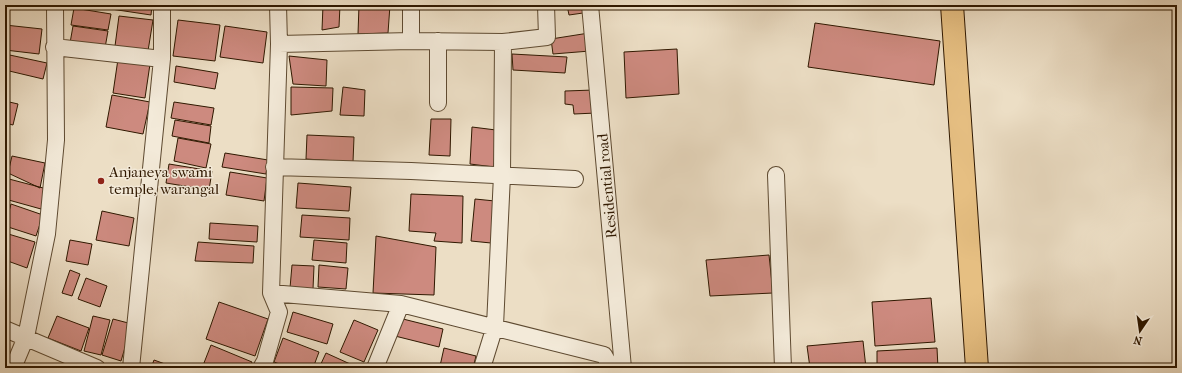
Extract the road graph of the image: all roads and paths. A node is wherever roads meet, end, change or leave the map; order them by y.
1 (54, 5) edge
2 (162, 5) edge
3 (278, 5) edge
4 (411, 5) edge
5 (546, 5) edge
6 (590, 5) edge
7 (952, 5) edge
8 (411, 41) junction
9 (438, 41) junction
10 (503, 42) junction
11 (279, 44) junction
12 (54, 47) junction
13 (162, 58) junction
14 (438, 103) dead end
15 (274, 167) junction
16 (776, 175) dead end
17 (502, 176) junction
18 (575, 179) dead end
19 (271, 293) junction
20 (401, 304) junction
21 (496, 326) junction
22 (5, 329) edge
23 (26, 337) junction
24 (13, 368) edge
25 (97, 368) edge
26 (131, 368) edge
27 (261, 368) edge
28 (375, 368) edge
29 (482, 368) edge
30 (611, 368) edge
31 (624, 368) edge
32 (783, 368) edge
33 (977, 368) edge

1 - 12 street
2 - 13 street
3 - 11 street
4 - 8 street
5 - 10 street
6 - 31 street, Residential road
7 - 33 highway
8 - 9 street
8 - 11 street
9 - 10 street
9 - 14 street
10 - 17 street
11 - 15 street
12 - 13 street
12 - 23 street
13 - 26 street
15 - 17 street
15 - 19 street
16 - 32 street
17 - 18 street
17 - 21 street
19 - 20 street
19 - 27 street
20 - 21 street
20 - 28 street
21 - 29 street
21 - 30 street
22 - 23 street
23 - 24 street
23 - 25 street

